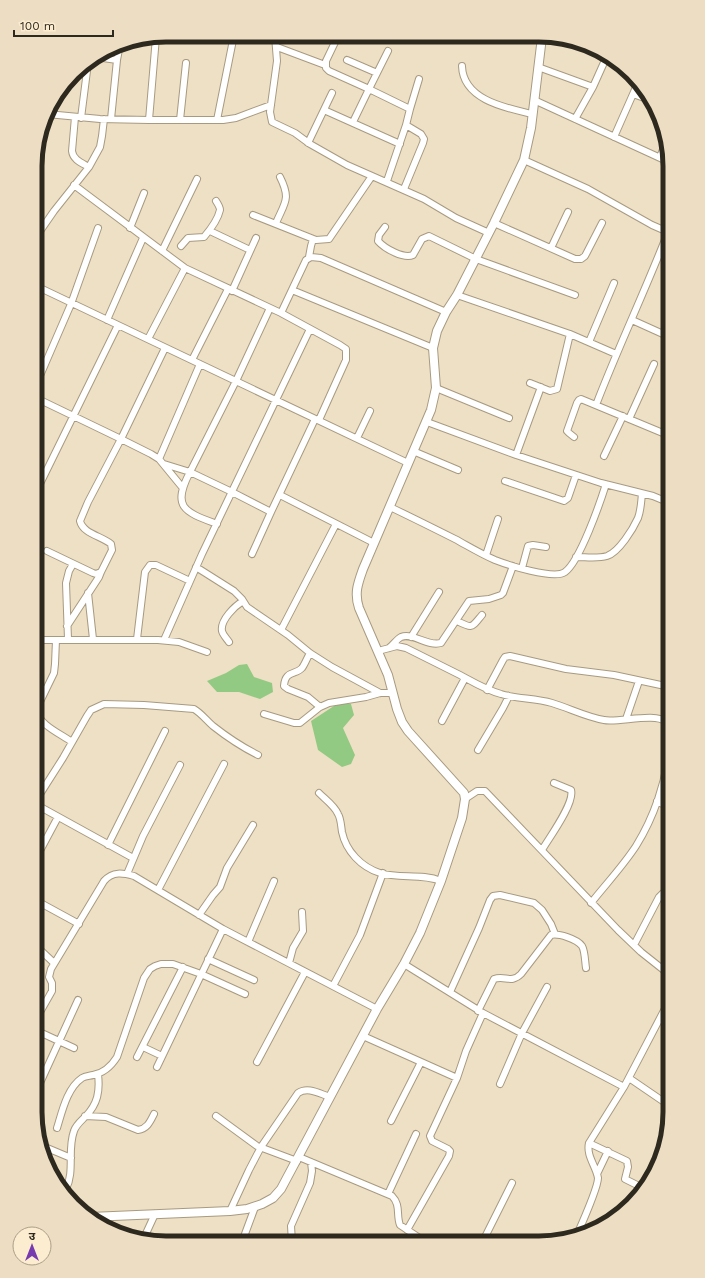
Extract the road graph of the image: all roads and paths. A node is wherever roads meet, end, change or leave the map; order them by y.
1 (233, 42) edge
2 (276, 42) edge
3 (335, 42) edge
4 (541, 42) edge
5 (155, 43) edge
6 (277, 47) junction
7 (388, 51) dead end
8 (118, 52) edge
9 (104, 59) edge
10 (117, 60) junction
11 (347, 60) dead end
12 (605, 61) edge
13 (186, 63) dead end
14 (325, 65) junction
15 (462, 66) dead end
16 (538, 67) junction
17 (87, 71) edge
18 (378, 73) junction
19 (419, 79) dead end
20 (593, 87) junction
21 (635, 88) edge
22 (369, 90) junction
23 (332, 93) dead end
24 (633, 94) junction
25 (642, 97) edge
26 (534, 100) junction
27 (271, 105) junction
28 (410, 109) junction
29 (324, 110) junction
30 (532, 114) junction
31 (53, 115) edge
32 (78, 118) junction
33 (104, 119) junction
34 (111, 119) junction
35 (574, 119) junction
36 (148, 120) junction
37 (180, 120) junction
38 (217, 120) junction
39 (353, 122) junction
40 (406, 125) junction
41 (614, 136) junction
42 (308, 143) junction
43 (400, 144) junction
44 (662, 152) edge
45 (660, 157) joint
46 (524, 160) junction
47 (89, 167) junction
48 (372, 176) junction
49 (280, 177) dead end
50 (197, 179) dead end
51 (387, 181) junction
52 (74, 185) junction
53 (404, 190) junction
54 (144, 193) dead end
55 (216, 201) dead end
56 (568, 212) dead end
57 (254, 215) dead end
58 (276, 223) junction
59 (494, 223) junction
60 (602, 223) dead end
61 (386, 227) dead end
62 (42, 228) edge
63 (98, 228) dead end
64 (130, 228) junction
65 (663, 228) edge
66 (210, 230) junction
67 (489, 233) junction
68 (143, 238) junction
69 (256, 238) dead end
70 (313, 239) junction
71 (663, 245) edge
72 (181, 246) dead end
73 (551, 248) junction
74 (250, 250) junction
75 (162, 251) junction
76 (309, 257) junction
77 (476, 259) junction
78 (185, 268) junction
79 (614, 283) dead end
80 (42, 289) edge
81 (230, 290) junction
82 (292, 290) junction
83 (456, 295) junction
84 (575, 295) dead end
85 (71, 304) junction
86 (270, 308) junction
87 (446, 312) junction
88 (281, 313) junction
89 (108, 320) junction
90 (632, 320) junction
91 (118, 325) junction
92 (310, 330) junction
93 (570, 334) junction
94 (663, 334) edge
95 (148, 339) junction
96 (589, 342) junction
97 (165, 348) junction
98 (434, 348) junction
99 (616, 354) junction
100 (192, 360) junction
101 (200, 364) junction
102 (654, 364) dead end
103 (42, 371) edge
104 (236, 381) junction
105 (530, 383) dead end
106 (540, 387) junction
107 (436, 388) junction
108 (42, 401) edge
109 (276, 401) junction
110 (596, 405) junction
111 (370, 411) dead end
112 (74, 417) junction
113 (509, 418) dead end
114 (626, 418) junction
115 (317, 419) junction
116 (427, 422) junction
117 (663, 433) edge
118 (574, 436) dead end
119 (357, 438) junction
120 (121, 439) junction
121 (413, 452) junction
122 (516, 455) junction
123 (604, 456) dead end
124 (161, 461) junction
125 (408, 463) junction
126 (458, 470) dead end
127 (190, 472) junction
128 (576, 475) junction
129 (42, 480) edge
130 (506, 481) dead end
131 (606, 484) junction
132 (182, 487) junction
133 (232, 492) junction
134 (642, 494) junction
135 (280, 495) junction
136 (663, 501) edge
137 (390, 506) junction
138 (271, 512) junction
139 (498, 519) dead end
140 (217, 524) junction
141 (336, 524) junction
142 (374, 543) junction
143 (546, 548) dead end
144 (47, 551) dead end
145 (252, 554) dead end
146 (486, 555) junction
147 (576, 557) junction
148 (73, 564) junction
149 (513, 566) junction
150 (196, 567) junction
151 (522, 568) junction
152 (101, 572) junction
153 (190, 581) junction
154 (439, 592) dead end
155 (88, 593) junction
156 (243, 600) junction
157 (482, 615) dead end
158 (457, 621) junction
159 (67, 626) junction
160 (281, 630) junction
161 (411, 637) junction
162 (68, 639) junction
163 (93, 639) junction
164 (137, 639) junction
165 (42, 640) edge
166 (56, 640) junction
167 (164, 640) junction
168 (229, 642) dead end
169 (390, 648) junction
170 (378, 651) junction
171 (207, 652) dead end
172 (310, 653) junction
173 (465, 678) junction
174 (639, 681) junction
175 (663, 686) edge
176 (487, 690) junction
177 (380, 693) junction
178 (392, 693) junction
179 (509, 696) junction
180 (42, 698) edge
181 (320, 707) junction
182 (264, 714) dead end
183 (626, 719) junction
184 (663, 720) edge
185 (42, 721) edge
186 (442, 721) dead end
187 (165, 731) dead end
188 (72, 742) junction
189 (478, 750) dead end
190 (258, 755) dead end
191 (224, 764) dead end
192 (180, 765) dead end
193 (663, 779) edge
194 (554, 783) dead end
195 (42, 791) edge
196 (319, 793) dead end
197 (465, 799) junction
198 (657, 802) junction
199 (663, 805) edge
200 (42, 807) edge
201 (58, 817) junction
202 (254, 825) dead end
203 (108, 845) junction
204 (42, 847) edge
205 (542, 850) junction
206 (133, 858) junction
207 (383, 873) junction
208 (127, 874) junction
209 (274, 881) dead end
210 (441, 881) junction
211 (158, 890) junction
212 (663, 893) edge
213 (591, 903) junction
214 (42, 904) edge
215 (302, 912) dead end
216 (199, 915) junction
217 (79, 924) junction
218 (223, 930) junction
219 (555, 934) junction
220 (248, 942) junction
221 (634, 945) junction
222 (42, 952) edge
223 (208, 959) junction
224 (54, 963) junction
225 (289, 963) junction
226 (404, 964) junction
227 (183, 968) junction
228 (586, 968) dead end
229 (663, 969) edge
230 (305, 972) junction
231 (201, 974) junction
232 (254, 980) dead end
233 (333, 986) junction
234 (547, 987) dead end
235 (450, 992) junction
236 (245, 994) dead end
237 (78, 1000) dead end
238 (42, 1009) edge
239 (377, 1009) junction
240 (480, 1012) junction
241 (663, 1012) edge
242 (42, 1033) edge
243 (522, 1033) junction
244 (363, 1036) junction
245 (60, 1041) junction
246 (143, 1047) junction
247 (74, 1048) dead end
248 (162, 1056) junction
249 (137, 1057) dead end
250 (257, 1062) dead end
251 (421, 1062) junction
252 (157, 1067) dead end
253 (98, 1074) junction
254 (42, 1075) edge
255 (456, 1078) junction
256 (629, 1078) junction
257 (500, 1084) dead end
258 (624, 1087) junction
259 (330, 1097) junction
260 (663, 1101) edge
261 (154, 1114) dead end
262 (86, 1116) junction
263 (216, 1116) dead end
264 (391, 1122) dead end
265 (57, 1128) dead end
266 (416, 1134) dead end
267 (589, 1143) junction
268 (261, 1147) junction
269 (48, 1148) edge
270 (608, 1152) junction
271 (71, 1158) junction
272 (298, 1159) junction
273 (311, 1162) junction
274 (596, 1174) junction
275 (512, 1184) dead end
276 (67, 1186) edge
277 (638, 1186) edge
278 (388, 1194) junction
279 (255, 1207) junction
280 (230, 1211) junction
281 (155, 1214) junction
282 (100, 1217) edge
283 (580, 1229) edge
284 (406, 1230) junction
285 (146, 1234) edge
286 (244, 1236) edge
287 (292, 1236) edge
288 (416, 1236) edge
289 (486, 1236) edge

1 - 38 street
2 - 6 street
3 - 14 street
4 - 16 street
5 - 36 street
6 - 14 street
6 - 27 street
7 - 18 street
8 - 10 street
9 - 10 street
10 - 34 street
11 - 18 street
12 - 20 street
13 - 37 street
14 - 22 street
15 - 30 street
16 - 20 street
16 - 26 street
17 - 32 street
18 - 22 street
19 - 28 street
20 - 35 street
21 - 24 street
22 - 28 street
22 - 39 street
23 - 29 street
24 - 25 street
24 - 41 street
26 - 30 street
26 - 35 street
27 - 38 street
27 - 42 street
28 - 40 street
29 - 39 street
29 - 42 street
30 - 46 street
31 - 32 street
32 - 33 street
32 - 47 street
33 - 34 street
33 - 47 street
34 - 36 street
35 - 41 street
36 - 37 street
37 - 38 street
39 - 43 street
40 - 43 street
40 - 53 street
41 - 45 street
42 - 48 street
43 - 51 street
44 - 45 street
46 - 59 street
46 - 65 street
47 - 52 street
48 - 51 street
48 - 70 street
49 - 58 street
50 - 75 street
51 - 53 street
52 - 62 street
52 - 64 street
53 - 67 street
54 - 64 street
55 - 66 street
56 - 73 street
57 - 58 street
58 - 70 street
59 - 67 street
59 - 73 street
60 - 73 street
61 - 77 street
63 - 85 street
64 - 68 street
66 - 72 street
66 - 74 street
67 - 77 street
68 - 75 street
68 - 89 street
69 - 74 street
70 - 76 street
71 - 90 street
74 - 81 street
75 - 78 street
76 - 82 street
76 - 87 street
77 - 83 street
77 - 84 street
78 - 81 street
78 - 95 street
79 - 96 street
80 - 85 street
81 - 86 street
81 - 100 street
82 - 88 street
82 - 98 street
83 - 87 street
83 - 93 street
85 - 89 street
85 - 103 street
86 - 88 street
86 - 104 street
87 - 98 street
88 - 92 street
89 - 91 street
90 - 94 street
90 - 99 street
91 - 95 street
91 - 112 street
92 - 109 street
92 - 115 street
93 - 96 street
93 - 106 street
95 - 97 street
96 - 99 street
97 - 100 street
97 - 120 street
98 - 107 street
99 - 110 street
100 - 101 street
101 - 104 street
101 - 124 street
102 - 114 street
104 - 109 street
104 - 127 street
105 - 106 street
106 - 122 street
107 - 113 street
107 - 116 street
108 - 112 street
109 - 115 street
109 - 133 street
110 - 114 street
110 - 118 street
111 - 119 street
112 - 120 street
112 - 129 street
114 - 117 street
114 - 123 street
115 - 119 street
115 - 135 street
116 - 121 street
116 - 122 street
119 - 125 street
120 - 124 street
120 - 152 street
121 - 125 street
121 - 126 street
122 - 128 street
124 - 127 street
124 - 132 street
125 - 137 street
127 - 132 street
127 - 133 street
128 - 130 street
128 - 131 street
131 - 134 street
131 - 147 street
132 - 140 street
133 - 138 street
133 - 140 street
134 - 136 street
134 - 147 street
135 - 138 street
135 - 141 street
137 - 142 street
137 - 146 street
138 - 145 street
139 - 146 street
140 - 150 street
141 - 142 street
141 - 160 street
142 - 170 street
143 - 151 street
144 - 148 street
146 - 149 street
147 - 151 street
148 - 152 street
148 - 159 street
149 - 151 street
149 - 158 street
150 - 153 street
150 - 156 street
152 - 155 street
153 - 164 street
153 - 167 street
154 - 161 street
155 - 159 street
155 - 163 street
156 - 160 street
156 - 168 street
157 - 158 street
158 - 161 street
159 - 162 street
160 - 172 street
161 - 169 street
162 - 163 street
162 - 166 street
163 - 164 street
164 - 167 street
165 - 166 street
166 - 180 street
167 - 171 street
169 - 170 street
169 - 173 street
170 - 178 street
172 - 177 street
172 - 181 street
173 - 176 street
173 - 186 street
174 - 175 street
174 - 176 street
174 - 183 street
176 - 179 street
177 - 178 street
177 - 181 street
178 - 197 street
179 - 183 street
179 - 189 street
181 - 182 street
183 - 184 street
185 - 188 street
187 - 203 street
188 - 190 street
188 - 195 street
191 - 211 street
192 - 206 street
193 - 198 street
194 - 205 street
196 - 207 street
197 - 205 street
197 - 210 street
198 - 199 street
198 - 213 street
200 - 201 street
201 - 203 street
201 - 204 street
202 - 216 street
203 - 206 street
205 - 213 street
206 - 208 street
207 - 210 street
207 - 233 street
208 - 211 street
208 - 217 street
209 - 220 street
210 - 226 street
211 - 216 street
212 - 221 street
213 - 221 street
214 - 217 street
215 - 225 street
216 - 218 street
217 - 224 street
218 - 220 street
218 - 223 street
219 - 228 street
219 - 235 street
219 - 240 street
220 - 225 street
221 - 229 street
222 - 224 street
223 - 231 street
223 - 232 street
224 - 238 street
225 - 230 street
226 - 235 street
226 - 239 street
227 - 231 street
227 - 246 street
227 - 253 street
230 - 233 street
230 - 250 street
231 - 236 street
231 - 248 street
233 - 239 street
234 - 243 street
235 - 240 street
237 - 245 street
239 - 244 street
240 - 243 street
240 - 255 street
241 - 256 street
242 - 245 street
243 - 257 street
243 - 258 street
244 - 251 street
244 - 259 street
245 - 247 street
245 - 254 street
246 - 248 street
246 - 249 street
248 - 252 street
251 - 255 street
251 - 264 street
253 - 262 street
253 - 265 street
255 - 284 street
256 - 258 street
256 - 260 street
258 - 267 street
259 - 268 street
259 - 272 street
261 - 262 street
262 - 271 street
263 - 268 street
266 - 278 street
267 - 270 street
267 - 274 street
268 - 272 street
268 - 280 street
269 - 271 street
270 - 274 street
270 - 277 street
271 - 276 street
272 - 273 street
272 - 279 street
273 - 278 street
273 - 287 street
274 - 283 street
275 - 289 street
278 - 284 street
279 - 280 street
279 - 286 street
280 - 281 street
281 - 282 street
281 - 285 street
284 - 288 street

